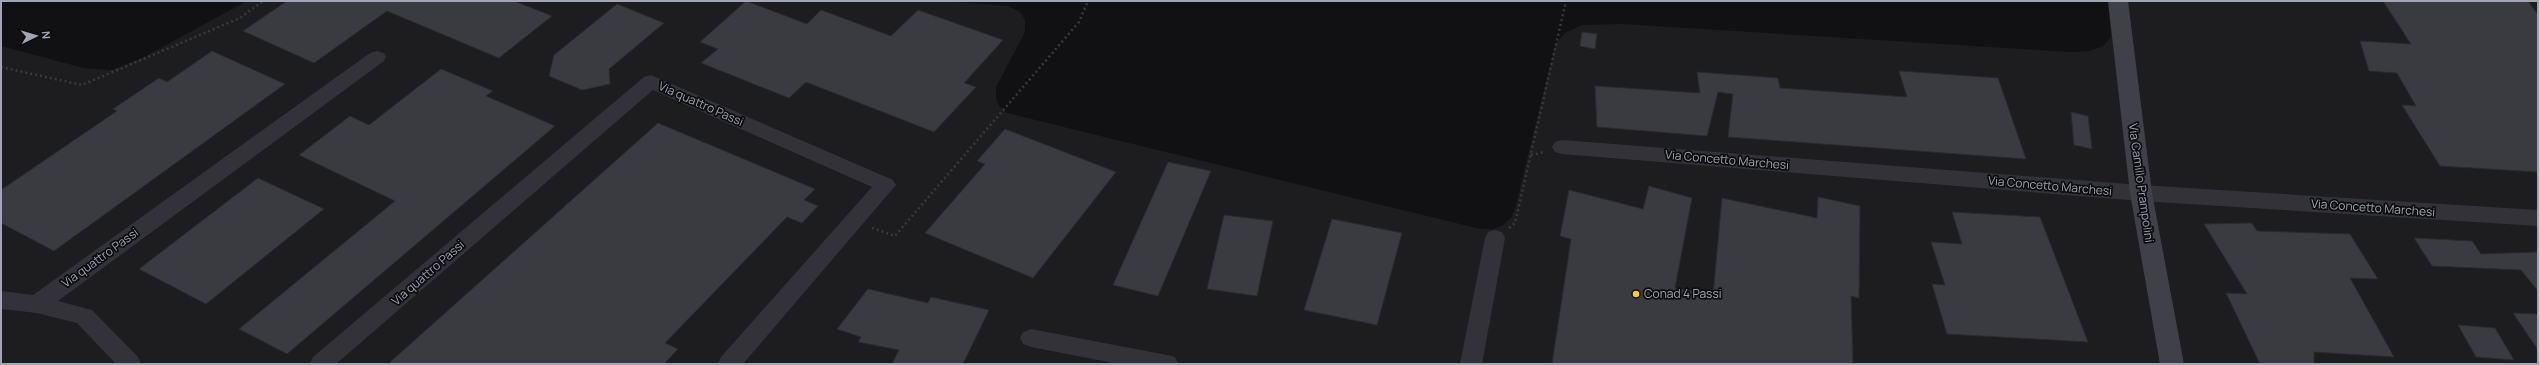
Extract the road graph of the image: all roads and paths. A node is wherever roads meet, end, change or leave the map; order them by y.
1 (263, 1) edge
2 (1088, 1) edge
3 (1566, 1) edge
4 (2118, 1) edge
5 (377, 57) dead end
6 (1, 67) edge
7 (1554, 149) joint
8 (1531, 155) junction
9 (2141, 193) junction
10 (2538, 218) edge
11 (854, 221) junction
12 (1495, 238) joint
13 (1, 300) edge
14 (37, 304) junction
15 (1031, 338) dead end
16 (130, 364) edge
17 (321, 364) edge
18 (729, 364) edge
19 (1167, 364) edge
20 (1471, 364) edge
21 (2172, 364) edge

1 - 6 path
2 - 11 path
3 - 8 path
4 - 9 main road, Via Camillo Prampolini
5 - 14 street, Via quattro Passi
7 - 8 path
7 - 9 street, Via Concetto Marchesi
8 - 12 path
9 - 10 street, Via Concetto Marchesi
9 - 21 main road, Via Camillo Prampolini
11 - 17 street, Via quattro Passi
11 - 18 street, Via quattro Passi
12 - 20 street
13 - 14 street
14 - 16 street
15 - 19 street

